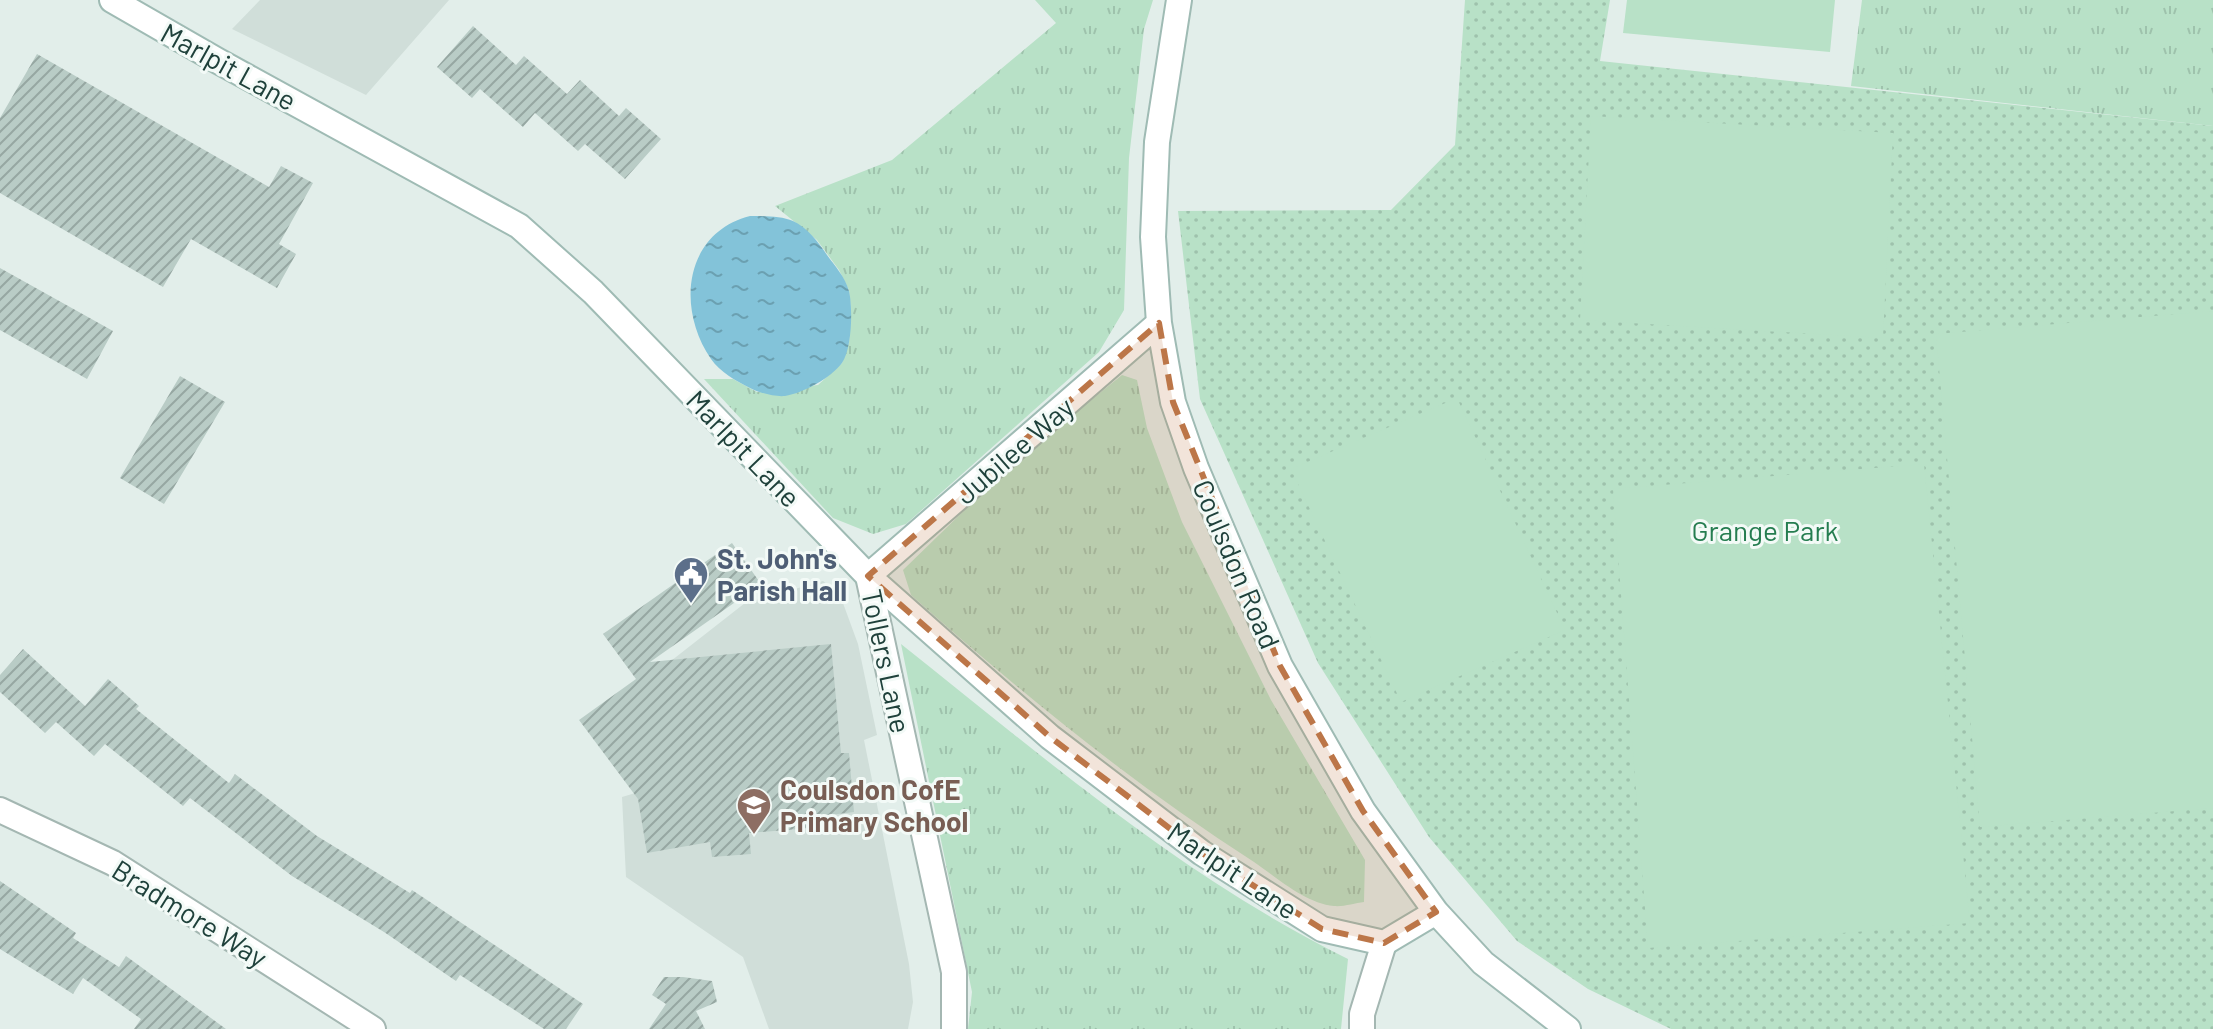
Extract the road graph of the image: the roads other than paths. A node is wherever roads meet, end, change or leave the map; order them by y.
1 (112, 0) edge
2 (1179, 0) edge
3 (1159, 323) junction
4 (868, 576) junction
5 (0, 810) edge
6 (1436, 912) junction
7 (1384, 943) junction
8 (373, 1029) edge
9 (954, 1029) edge
10 (1362, 1029) edge
11 (1568, 1029) edge

1 - 4 main road, Marlpit Lane
2 - 3 main road, Coulsdon Road
3 - 4 main road, Jubilee Way
3 - 6 main road, Coulsdon Road
4 - 7 main road, Marlpit Lane
4 - 9 main road, Tollers Lane
5 - 8 main road, Bradmore Way
6 - 7 main road
6 - 11 main road, Coulsdon Road
7 - 10 main road

